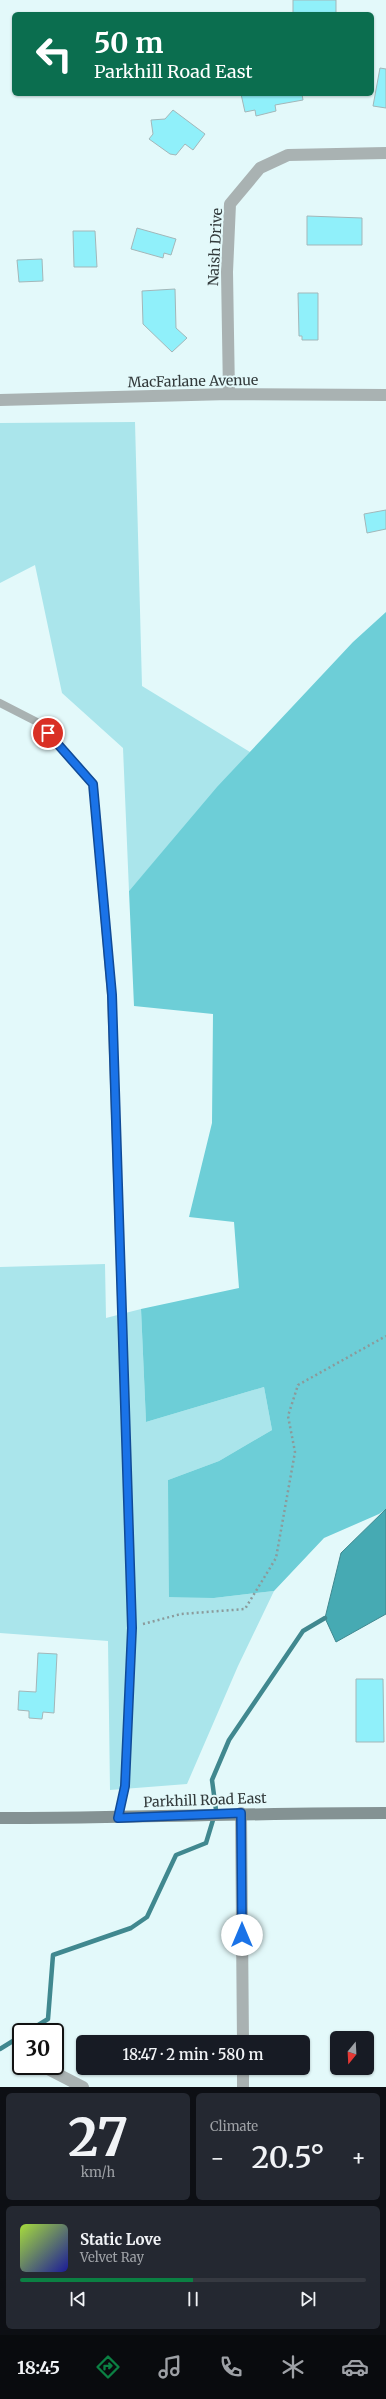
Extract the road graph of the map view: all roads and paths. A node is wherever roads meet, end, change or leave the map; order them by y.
1 (386, 154) edge
2 (229, 394) junction
3 (386, 395) edge
4 (0, 400) edge
5 (0, 703) edge
6 (386, 1336) edge
7 (132, 1628) junction
8 (386, 1812) edge
9 (241, 1813) junction
10 (0, 1818) edge
11 (118, 1818) junction
12 (243, 2035) edge
13 (60, 2075) edge
14 (243, 2075) edge
15 (83, 2087) edge
16 (243, 2087) edge

1 - 2 street, Naish Drive
2 - 3 street, MacFarlane Avenue
2 - 4 street, MacFarlane Avenue
5 - 7 lane
6 - 7 path
7 - 11 lane
8 - 9 main road, Parkhill Road East
9 - 11 main road, Parkhill Road East
9 - 12 street
10 - 11 main road, Parkhill Road East
13 - 15 street
14 - 16 street

